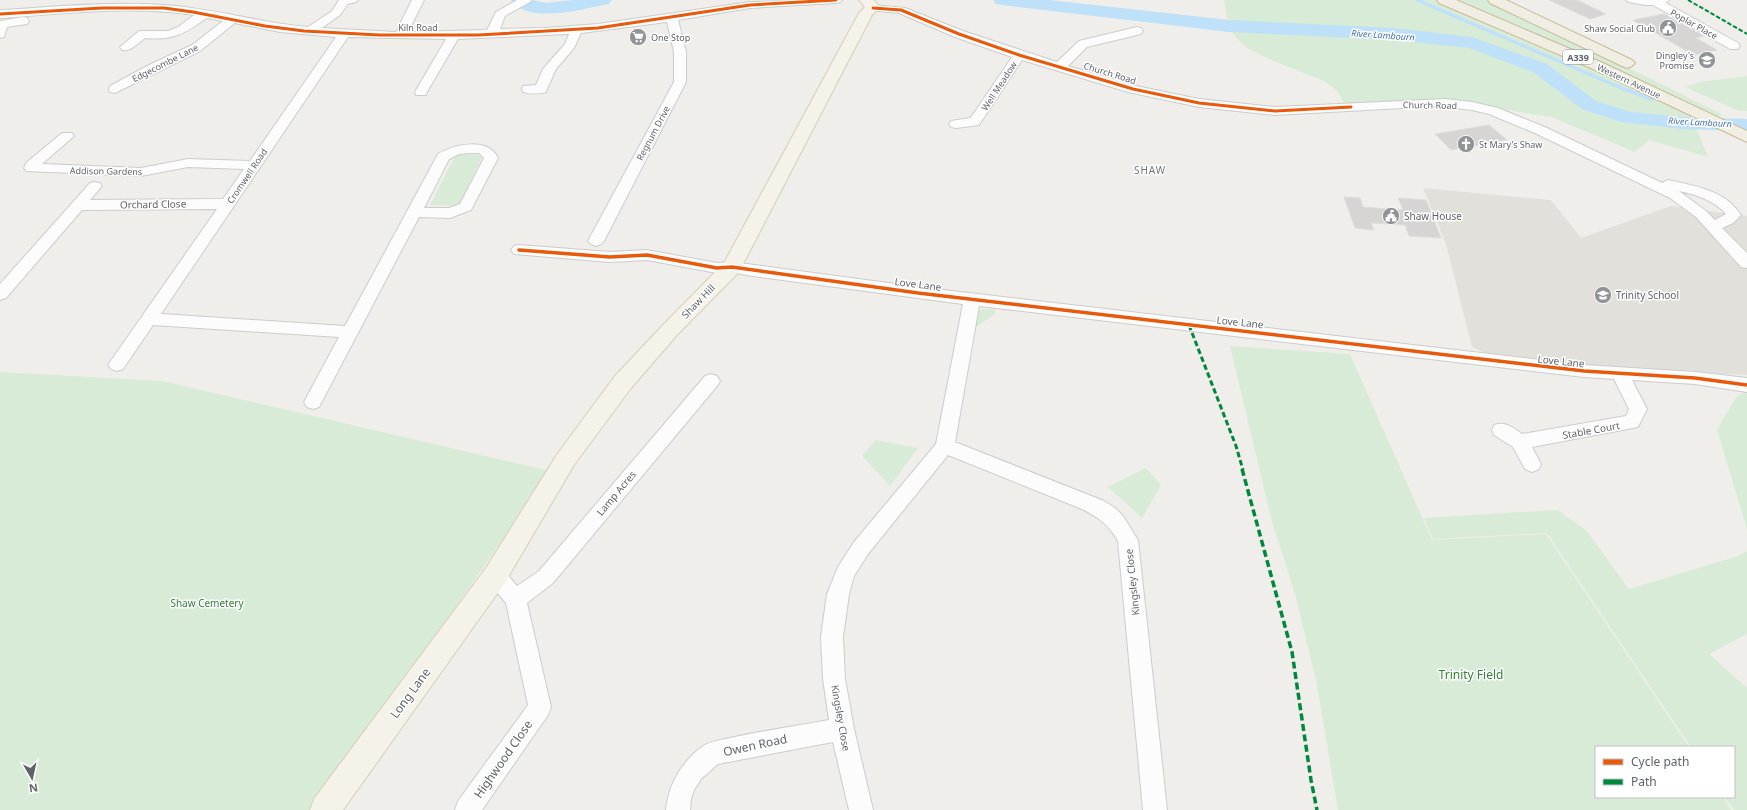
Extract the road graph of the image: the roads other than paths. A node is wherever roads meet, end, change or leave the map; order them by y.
1 (352, 0) edge
2 (418, 0) edge
3 (526, 0) edge
4 (836, 0) edge
5 (1444, 0) edge
6 (1495, 0) edge
7 (1632, 0) edge
8 (1659, 1) edge
9 (138, 4) edge
10 (869, 4) edge
11 (707, 5) edge
12 (66, 10) junction
13 (0, 14) edge
14 (204, 14) junction
15 (672, 18) junction
16 (232, 20) junction
17 (576, 30) junction
18 (311, 31) junction
19 (1138, 32) dead end
20 (345, 33) junction
21 (492, 33) junction
22 (0, 34) edge
23 (400, 35) junction
24 (454, 35) junction
25 (1734, 46) dead end
26 (126, 47) dead end
27 (1019, 54) junction
28 (1060, 66) junction
29 (1639, 69) dead end
30 (115, 89) dead end
31 (528, 89) dead end
32 (421, 92) dead end
33 (1690, 94) dead end
34 (1747, 122) edge
35 (956, 124) dead end
36 (67, 136) dead end
37 (1747, 137) edge
38 (254, 165) junction
39 (1628, 173) junction
40 (95, 186) dead end
41 (228, 204) junction
42 (77, 205) junction
43 (416, 212) junction
44 (1712, 226) junction
45 (596, 241) dead end
46 (519, 250) dead end
47 (1747, 263) edge
48 (732, 267) junction
49 (0, 294) edge
50 (972, 299) junction
51 (150, 319) junction
52 (350, 332) junction
53 (117, 365) dead end
54 (1620, 374) junction
55 (711, 381) dead end
56 (1747, 385) edge
57 (313, 402) dead end
58 (1501, 430) dead end
59 (1520, 442) junction
60 (945, 446) junction
61 (1532, 464) dead end
62 (495, 576) junction
63 (516, 599) junction
64 (842, 729) junction
65 (325, 810) edge
66 (467, 810) edge
67 (678, 810) edge
68 (861, 810) edge
69 (1154, 810) edge

1 - 18 street
2 - 23 street
3 - 21 street
4 - 11 street, Kiln Road
5 - 37 highway, Western Avenue / A339
6 - 29 highway, Western Avenue / A339
7 - 8 street
8 - 25 street, Poplar Place
9 - 12 street, Kiln Road
9 - 14 street, Kiln Road
10 - 27 street, Church Road
10 - 48 main road, Shaw Hill
11 - 15 street, Kiln Road
12 - 13 street, Kiln Road
12 - 22 street
14 - 16 street, Kiln Road
14 - 26 street
15 - 17 street, Kiln Road
15 - 45 street, Regnum Drive
16 - 18 street, Kiln Road
16 - 30 street, Edgecombe Lane
17 - 21 street, Kiln Road
17 - 31 street
18 - 20 street, Kiln Road
19 - 28 street
20 - 23 street, Kiln Road
20 - 38 street, Cromwell Road
21 - 24 street, Kiln Road
23 - 24 street, Kiln Road
24 - 32 street
27 - 28 street, Church Road
27 - 35 street, Well Meadow
28 - 39 street, Church Road
33 - 34 highway
36 - 38 street, Addison Gardens
38 - 41 street, Cromwell Road
39 - 44 street, Church Road
39 - 44 street, Church Road
40 - 42 street
41 - 42 street, Orchard Close
41 - 51 street, Cromwell Road
42 - 49 street
43 - 43 street
43 - 52 street
44 - 47 street, Church Road
46 - 48 street, Love Lane
48 - 50 street, Love Lane
48 - 62 main road, Shaw Hill
50 - 54 street, Love Lane
50 - 60 street, Kingsley Close
51 - 52 street
51 - 53 street, Cromwell Road
52 - 57 street
54 - 56 street, Love Lane
54 - 59 street, Stable Court
55 - 63 street, Lamp Acres
58 - 59 street
59 - 61 street
60 - 64 street, Kingsley Close
60 - 69 street, Kingsley Close
62 - 63 street
62 - 65 main road, Long Lane
63 - 66 street, Highwood Close
64 - 67 street, Owen Road
64 - 68 street, Kingsley Close

